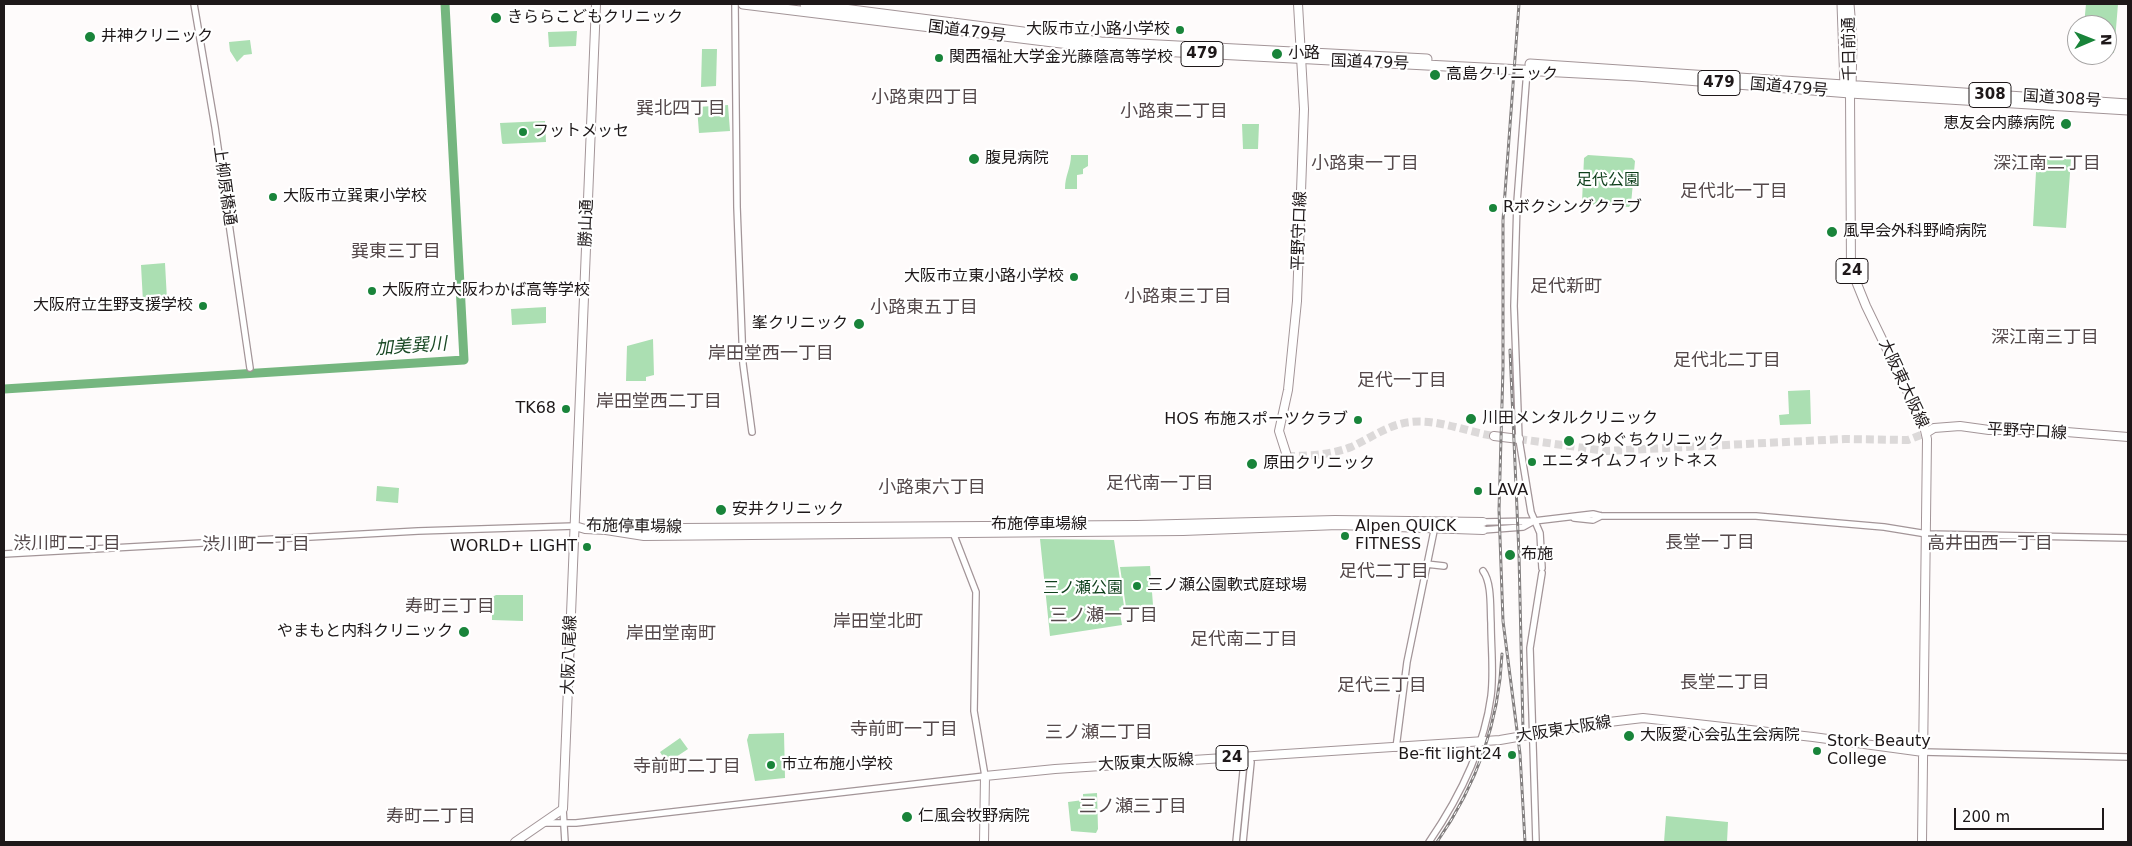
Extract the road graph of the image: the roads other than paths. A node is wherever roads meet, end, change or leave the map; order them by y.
1 (194, 4) edge
2 (596, 4) edge
3 (735, 4) edge
4 (743, 4) edge
5 (805, 4) edge
6 (1298, 4) edge
7 (1842, 4) edge
8 (1849, 4) edge
9 (1301, 56) junction
10 (1527, 70) junction
11 (1849, 89) junction
12 (2128, 104) edge
13 (2128, 110) edge
14 (250, 368) dead end
15 (752, 432) dead end
16 (1926, 433) junction
17 (1494, 436) tunnel mouth
18 (2128, 437) edge
19 (1519, 439) junction
20 (578, 441) joint
21 (1287, 456) dead end
22 (1534, 521) junction
23 (951, 525) junction
24 (1435, 525) junction
25 (574, 526) junction
26 (1483, 526) joint
27 (954, 534) junction
28 (1927, 534) junction
29 (2128, 538) edge
30 (4, 554) edge
31 (1426, 564) junction
32 (1444, 566) dead end
33 (1483, 571) dead end
34 (1533, 736) junction
35 (1480, 741) junction
36 (1396, 748) junction
37 (1923, 752) junction
38 (1247, 757) junction
39 (2128, 758) edge
40 (985, 776) junction
41 (563, 809) junction
42 (564, 822) junction
43 (544, 823) junction
44 (515, 842) edge
45 (565, 842) edge
46 (984, 842) edge
47 (1236, 842) edge
48 (1243, 842) edge
49 (1429, 842) edge
50 (1536, 842) edge
51 (1922, 842) edge

1 - 14 street, 上柳原橋通
2 - 20 main road, 勝山通
3 - 15 street
4 - 9 highway, 国道479号 / 479
5 - 9 highway, 国道479号 / 479
6 - 9 main road, 平野守口線
7 - 11 highway, 千日前通
8 - 11 highway, 千日前通
9 - 10 highway, 国道479号 / 479
9 - 11 highway, 国道479号 / 479
9 - 21 main road, 平野守口線
10 - 11 highway, 国道479号 / 479
10 - 19 street
11 - 12 highway, 国道308号 / 308
11 - 13 highway, 国道308号 / 308
11 - 16 main road, 大阪東大阪線 / 24
16 - 18 main road, 平野守口線
16 - 28 main road, 大阪東大阪線 / 24
17 - 19 main road
19 - 22 street
20 - 25 main road, 大阪八尾線
22 - 26 street
22 - 28 street
22 - 34 street
23 - 24 main road, 布施停車場線
23 - 25 main road, 布施停車場線
23 - 27 street
24 - 26 main road, 布施停車場線
24 - 27 main road, 布施停車場線
24 - 31 street
25 - 27 main road, 布施停車場線
25 - 30 street
25 - 41 main road, 大阪八尾線
27 - 40 street
28 - 29 street
28 - 37 main road, 大阪東大阪線 / 24
31 - 32 street
31 - 36 street
33 - 35 street
34 - 35 main road, 大阪東大阪線 / 24
34 - 37 main road, 大阪東大阪線 / 24
34 - 50 street
35 - 36 main road, 大阪東大阪線 / 24
35 - 49 street
36 - 38 main road, 大阪東大阪線 / 24
37 - 39 street
37 - 51 main road
38 - 40 main road, 大阪東大阪線 / 24
38 - 47 street
38 - 48 street
40 - 42 street
40 - 46 main road
41 - 42 street
41 - 43 main road
42 - 43 street
42 - 45 street
43 - 44 main road

